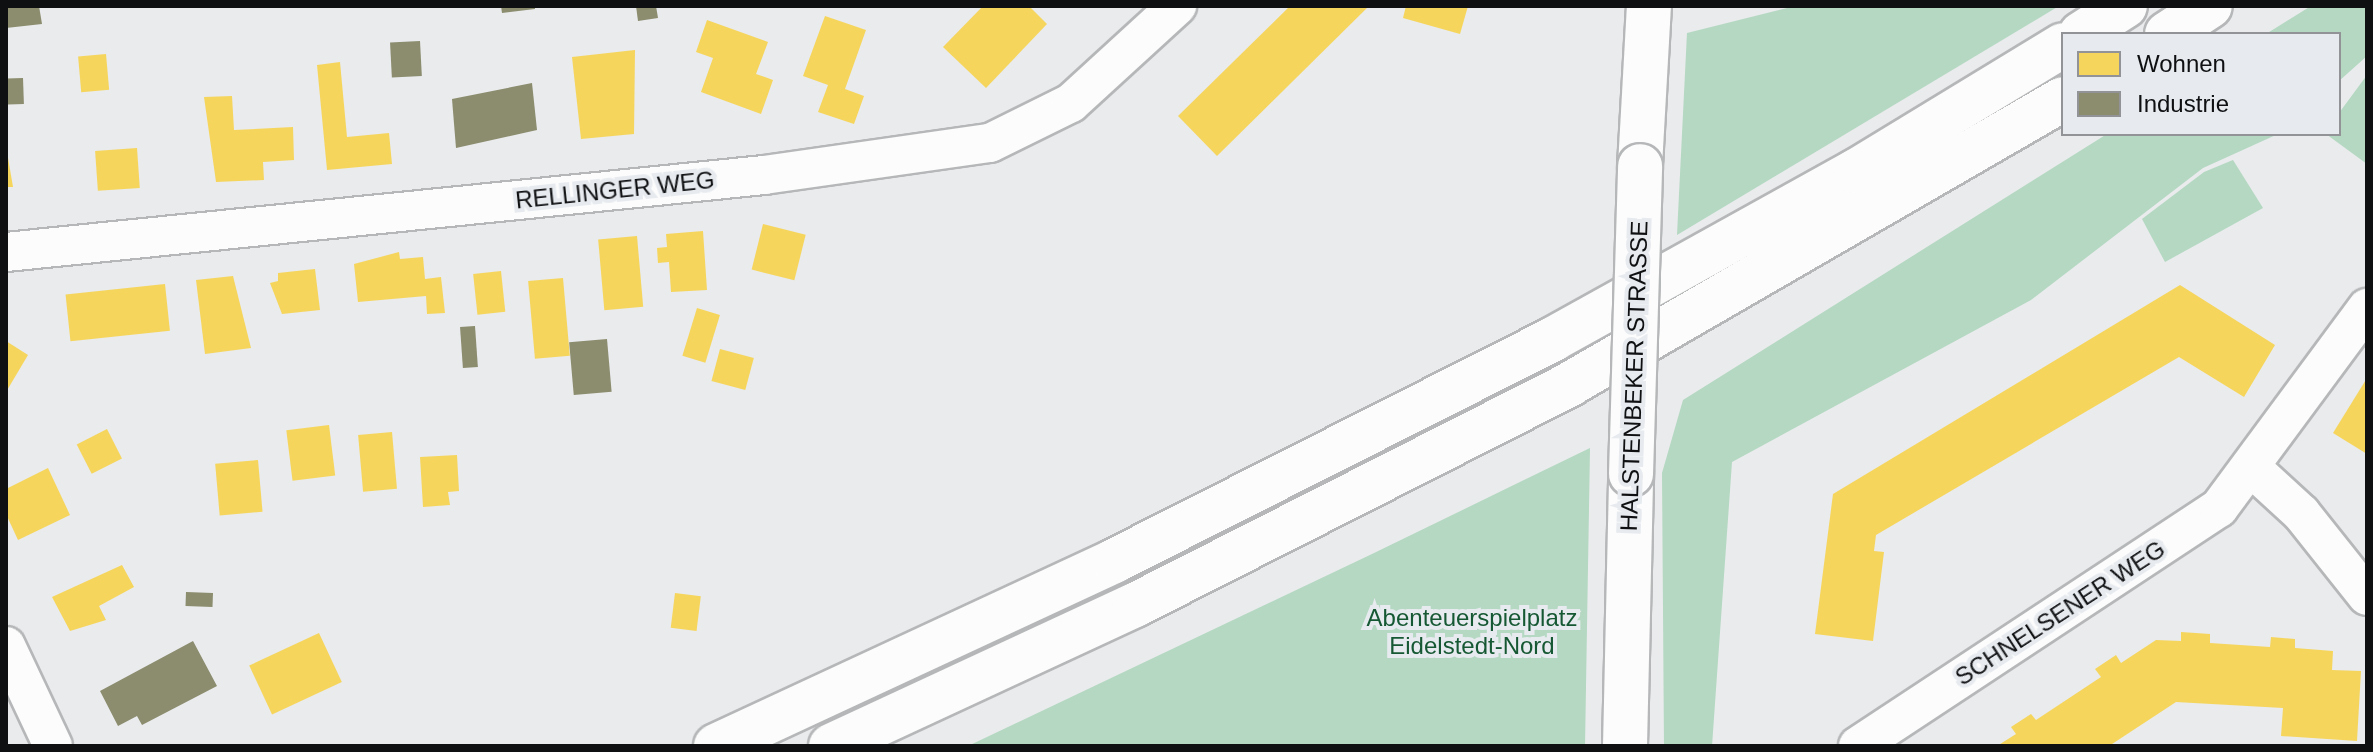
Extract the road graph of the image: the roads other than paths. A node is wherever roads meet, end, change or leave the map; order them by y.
1 (1177, 6) edge
2 (1649, 6) edge
3 (2125, 6) edge
4 (2210, 6) edge
5 (2084, 32) edge
6 (2170, 32) edge
7 (2061, 46) edge
8 (2061, 100) edge
9 (6, 252) edge
10 (2367, 308) edge
11 (2254, 470) junction
12 (2367, 596) edge
13 (6, 646) edge
14 (53, 746) edge
15 (716, 746) edge
16 (831, 746) edge
17 (1625, 746) edge
18 (1858, 746) edge

1 - 9 street, RELLINGER WEG
2 - 17 main road, HALSTENBEKER STRASSE, bridge
3 - 5 main road
4 - 6 main road
7 - 15 main road
8 - 16 main road
10 - 11 street, SCHNELSENER WEG
11 - 12 street
11 - 18 street, SCHNELSENER WEG
13 - 14 street

